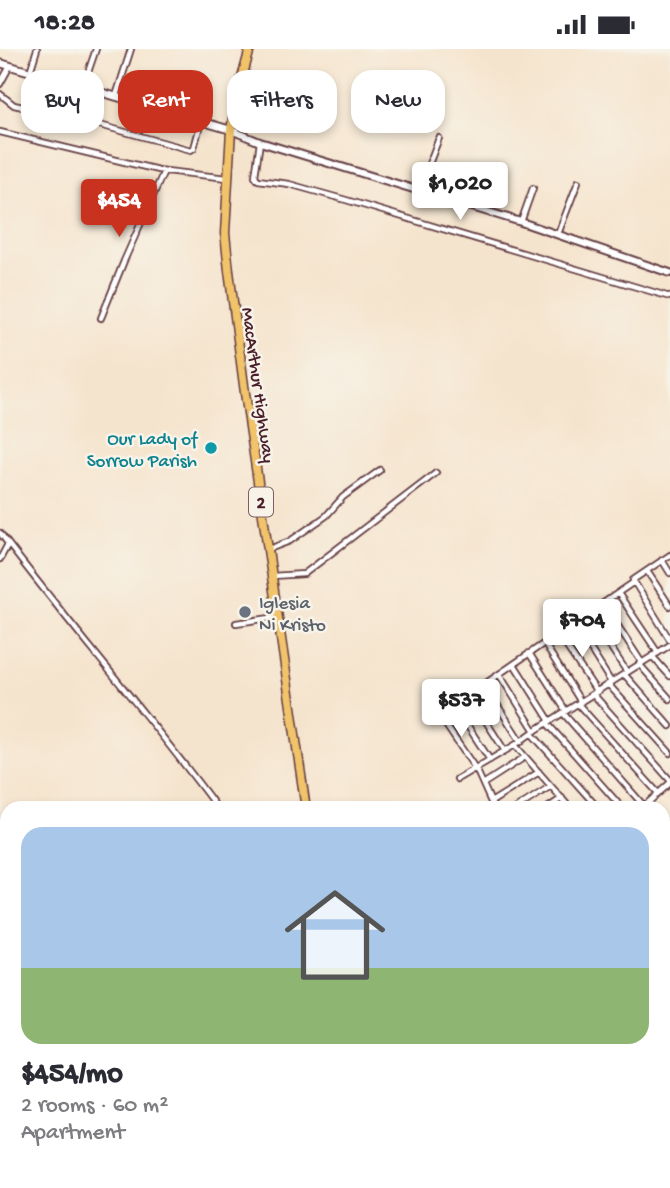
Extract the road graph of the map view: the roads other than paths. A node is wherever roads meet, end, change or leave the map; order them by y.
1 (37, 49) edge
2 (96, 49) edge
3 (131, 49) edge
4 (250, 49) edge
5 (0, 63) edge
6 (10, 66) junction
7 (23, 70) edge
8 (31, 70) edge
9 (89, 70) edge
10 (244, 70) edge
11 (0, 83) edge
12 (104, 93) edge
13 (0, 94) edge
14 (116, 96) joint
15 (118, 130) edge
16 (0, 132) edge
17 (129, 133) edge
18 (198, 133) edge
19 (231, 133) edge
20 (236, 133) edge
21 (439, 138) dead end
22 (260, 142) junction
23 (164, 171) junction
24 (227, 178) junction
25 (578, 182) dead end
26 (533, 188) dead end
27 (419, 190) junction
28 (521, 222) junction
29 (558, 234) junction
30 (670, 273) edge
31 (670, 297) edge
32 (101, 318) dead end
33 (380, 470) dead end
34 (436, 473) dead end
35 (0, 533) edge
36 (8, 544) junction
37 (268, 550) junction
38 (670, 555) edge
39 (0, 559) edge
40 (662, 560) junction
41 (647, 571) junction
42 (670, 573) edge
43 (272, 576) junction
44 (634, 582) junction
45 (618, 593) junction
46 (603, 603) junction
47 (670, 606) edge
48 (588, 613) junction
49 (278, 617) junction
50 (236, 623) dead end
51 (574, 623) junction
52 (558, 634) junction
53 (544, 643) junction
54 (669, 645) edge
55 (529, 653) junction
56 (655, 655) junction
57 (514, 664) junction
58 (641, 664) junction
59 (625, 673) junction
60 (499, 674) junction
61 (670, 676) edge
62 (610, 683) junction
63 (484, 684) junction
64 (595, 693) junction
65 (469, 695) junction
66 (670, 699) edge
67 (579, 703) junction
68 (454, 705) junction
69 (564, 712) junction
70 (549, 722) junction
71 (670, 726) edge
72 (533, 732) junction
73 (518, 743) junction
74 (505, 751) junction
75 (670, 753) edge
76 (525, 757) junction
77 (490, 760) junction
78 (475, 769) junction
79 (539, 772) junction
80 (457, 779) dead end
81 (670, 781) edge
82 (483, 784) junction
83 (551, 786) junction
84 (658, 793) junction
85 (562, 798) junction
86 (212, 801) edge
87 (305, 801) edge
88 (491, 801) edge
89 (493, 801) edge
90 (528, 801) edge
91 (558, 801) edge
92 (564, 801) edge
93 (592, 801) edge
94 (616, 801) edge
95 (637, 801) edge
96 (649, 801) edge

1 - 8 street
2 - 9 street
3 - 14 street
4 - 10 highway, MacArthur Highway / 2
5 - 6 street
6 - 7 street
6 - 11 street
12 - 14 street
13 - 15 street
16 - 23 street
17 - 18 street
19 - 24 highway, MacArthur Highway / 2
20 - 22 street
21 - 27 street
22 - 27 street
22 - 31 street
23 - 24 street
23 - 32 street
24 - 37 highway, MacArthur Highway / 2
25 - 29 street
26 - 28 street
27 - 28 street
28 - 29 street
29 - 30 street
33 - 37 street
34 - 43 street
35 - 36 street
36 - 39 street
36 - 86 street
37 - 43 highway, MacArthur Highway / 2
38 - 40 street
40 - 41 street
40 - 42 street
41 - 44 street
41 - 47 street
43 - 49 highway, MacArthur Highway / 2
44 - 45 street
44 - 54 street
45 - 46 street
45 - 56 street
46 - 48 street
46 - 58 street
48 - 51 street
48 - 59 street
49 - 50 street
49 - 87 highway, MacArthur Highway / 2
51 - 52 street
51 - 62 street
52 - 53 street
52 - 64 street
53 - 55 street
53 - 67 street
54 - 56 street
55 - 57 street
55 - 69 street
56 - 58 street
56 - 61 street
57 - 60 street
57 - 70 street
58 - 59 street
58 - 66 street
59 - 62 street
59 - 71 street
60 - 63 street
60 - 72 street
62 - 64 street
62 - 75 street
63 - 65 street
63 - 73 street
64 - 67 street
64 - 81 street
65 - 68 street
65 - 74 street
67 - 69 street
67 - 84 street
68 - 77 street
68 - 78 street
69 - 70 street
69 - 95 street
70 - 72 street
70 - 94 street
72 - 73 street
72 - 93 street
73 - 74 street
73 - 76 street
74 - 77 street
76 - 79 street
76 - 82 street
77 - 78 street
78 - 80 street
78 - 82 street
79 - 83 street
79 - 89 street
81 - 84 street
82 - 88 street
83 - 85 street
83 - 90 street
84 - 96 street
85 - 91 street
85 - 92 street

